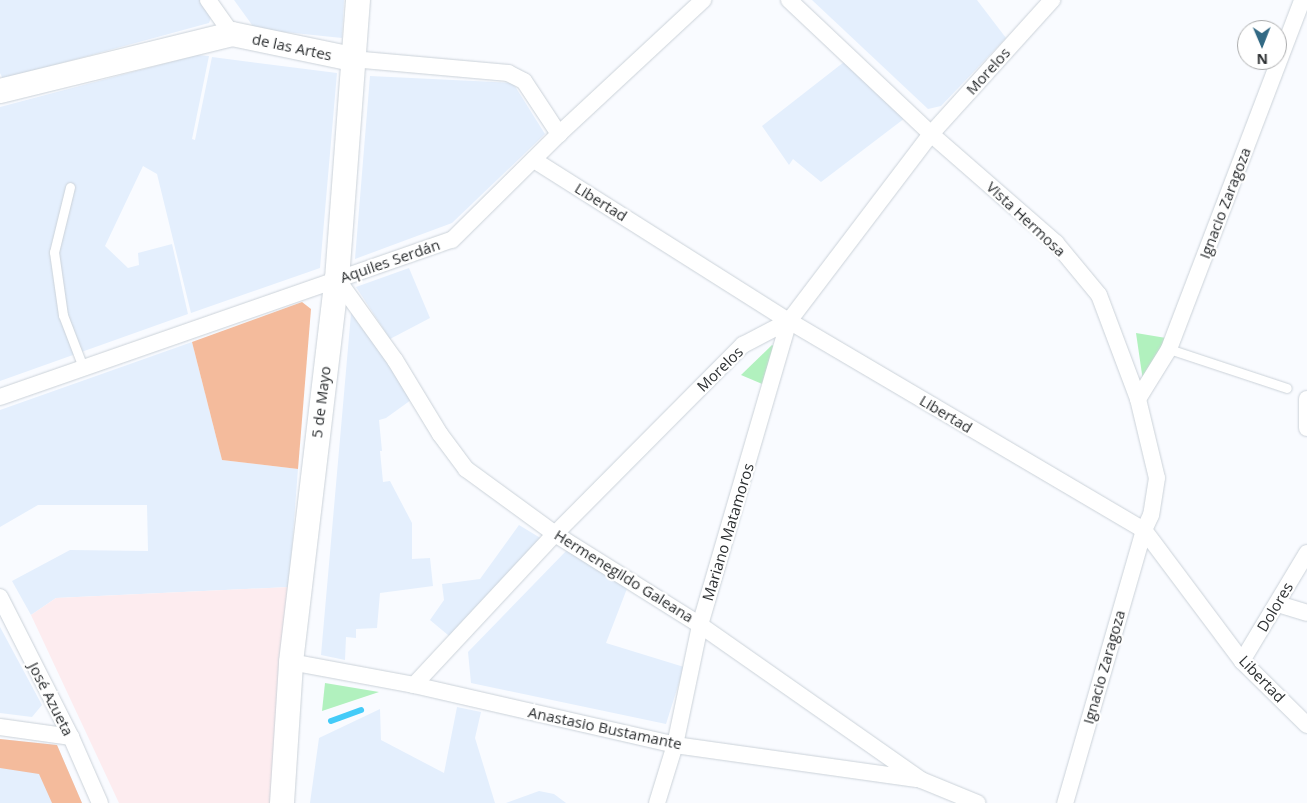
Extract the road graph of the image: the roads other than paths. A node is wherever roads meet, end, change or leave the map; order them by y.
1 (208, 0) edge
2 (358, 0) edge
3 (703, 0) edge
4 (789, 0) edge
5 (1052, 0) edge
6 (1302, 3) edge
7 (232, 34) junction
8 (352, 59) junction
9 (1, 89) edge
10 (558, 134) junction
11 (931, 134) junction
12 (534, 160) junction
13 (70, 187) dead end
14 (337, 279) junction
15 (789, 321) junction
16 (1169, 349) junction
17 (83, 367) junction
18 (1287, 388) dead end
19 (0, 397) edge
20 (1138, 398) junction
21 (1307, 399) edge
22 (1307, 428) edge
23 (1144, 530) junction
24 (555, 534) junction
25 (1307, 553) edge
26 (0, 597) edge
27 (1278, 604) junction
28 (1307, 613) edge
29 (700, 625) junction
30 (1242, 660) junction
31 (291, 662) junction
32 (414, 685) junction
33 (1307, 725) edge
34 (0, 727) edge
35 (70, 738) junction
36 (675, 745) junction
37 (921, 780) junction
38 (100, 803) edge
39 (282, 803) edge
40 (657, 803) edge
41 (977, 803) edge
42 (1065, 803) edge

1 - 7 street
2 - 8 street, 5 de Mayo
3 - 10 street, Aquiles Serdán
4 - 11 street, Vista Hermosa
5 - 11 street, Morelos
6 - 16 street, Ignacio Zaragoza
7 - 8 street, de las Artes
7 - 9 street, de las Artes
8 - 10 street, de las Artes
8 - 14 street, 5 de Mayo
10 - 12 street, Aquiles Serdán
11 - 15 street, Morelos
11 - 20 street, Vista Hermosa
12 - 14 street, Aquiles Serdán
12 - 15 street, Libertad
13 - 17 lane
14 - 17 street, Aquiles Serdán
14 - 24 street, Hermenegildo Galeana
14 - 31 street, 5 de Mayo
15 - 23 street, Libertad
15 - 24 street, Morelos
15 - 29 street, Mariano Matamoros
16 - 18 lane
16 - 20 street, Ignacio Zaragoza
17 - 19 street, Aquiles Serdán
20 - 23 street, Vista Hermosa
21 - 22 street
23 - 30 street, Libertad
23 - 42 street, Ignacio Zaragoza
24 - 29 street, Hermenegildo Galeana
24 - 32 street, Morelos
25 - 27 street, Dolores
26 - 35 street, José Azueta
27 - 28 street
27 - 30 street, Dolores
29 - 36 street, Mariano Matamoros
29 - 37 street, Hermenegildo Galeana
30 - 33 street, Libertad
31 - 32 street, Anastasio Bustamante
31 - 39 street, 5 de Mayo
32 - 36 street, Anastasio Bustamante
34 - 35 street
35 - 38 street, José Azueta
36 - 37 street, Anastasio Bustamante
36 - 40 street, Mariano Matamoros
37 - 41 street, Hermenegildo Galeana

